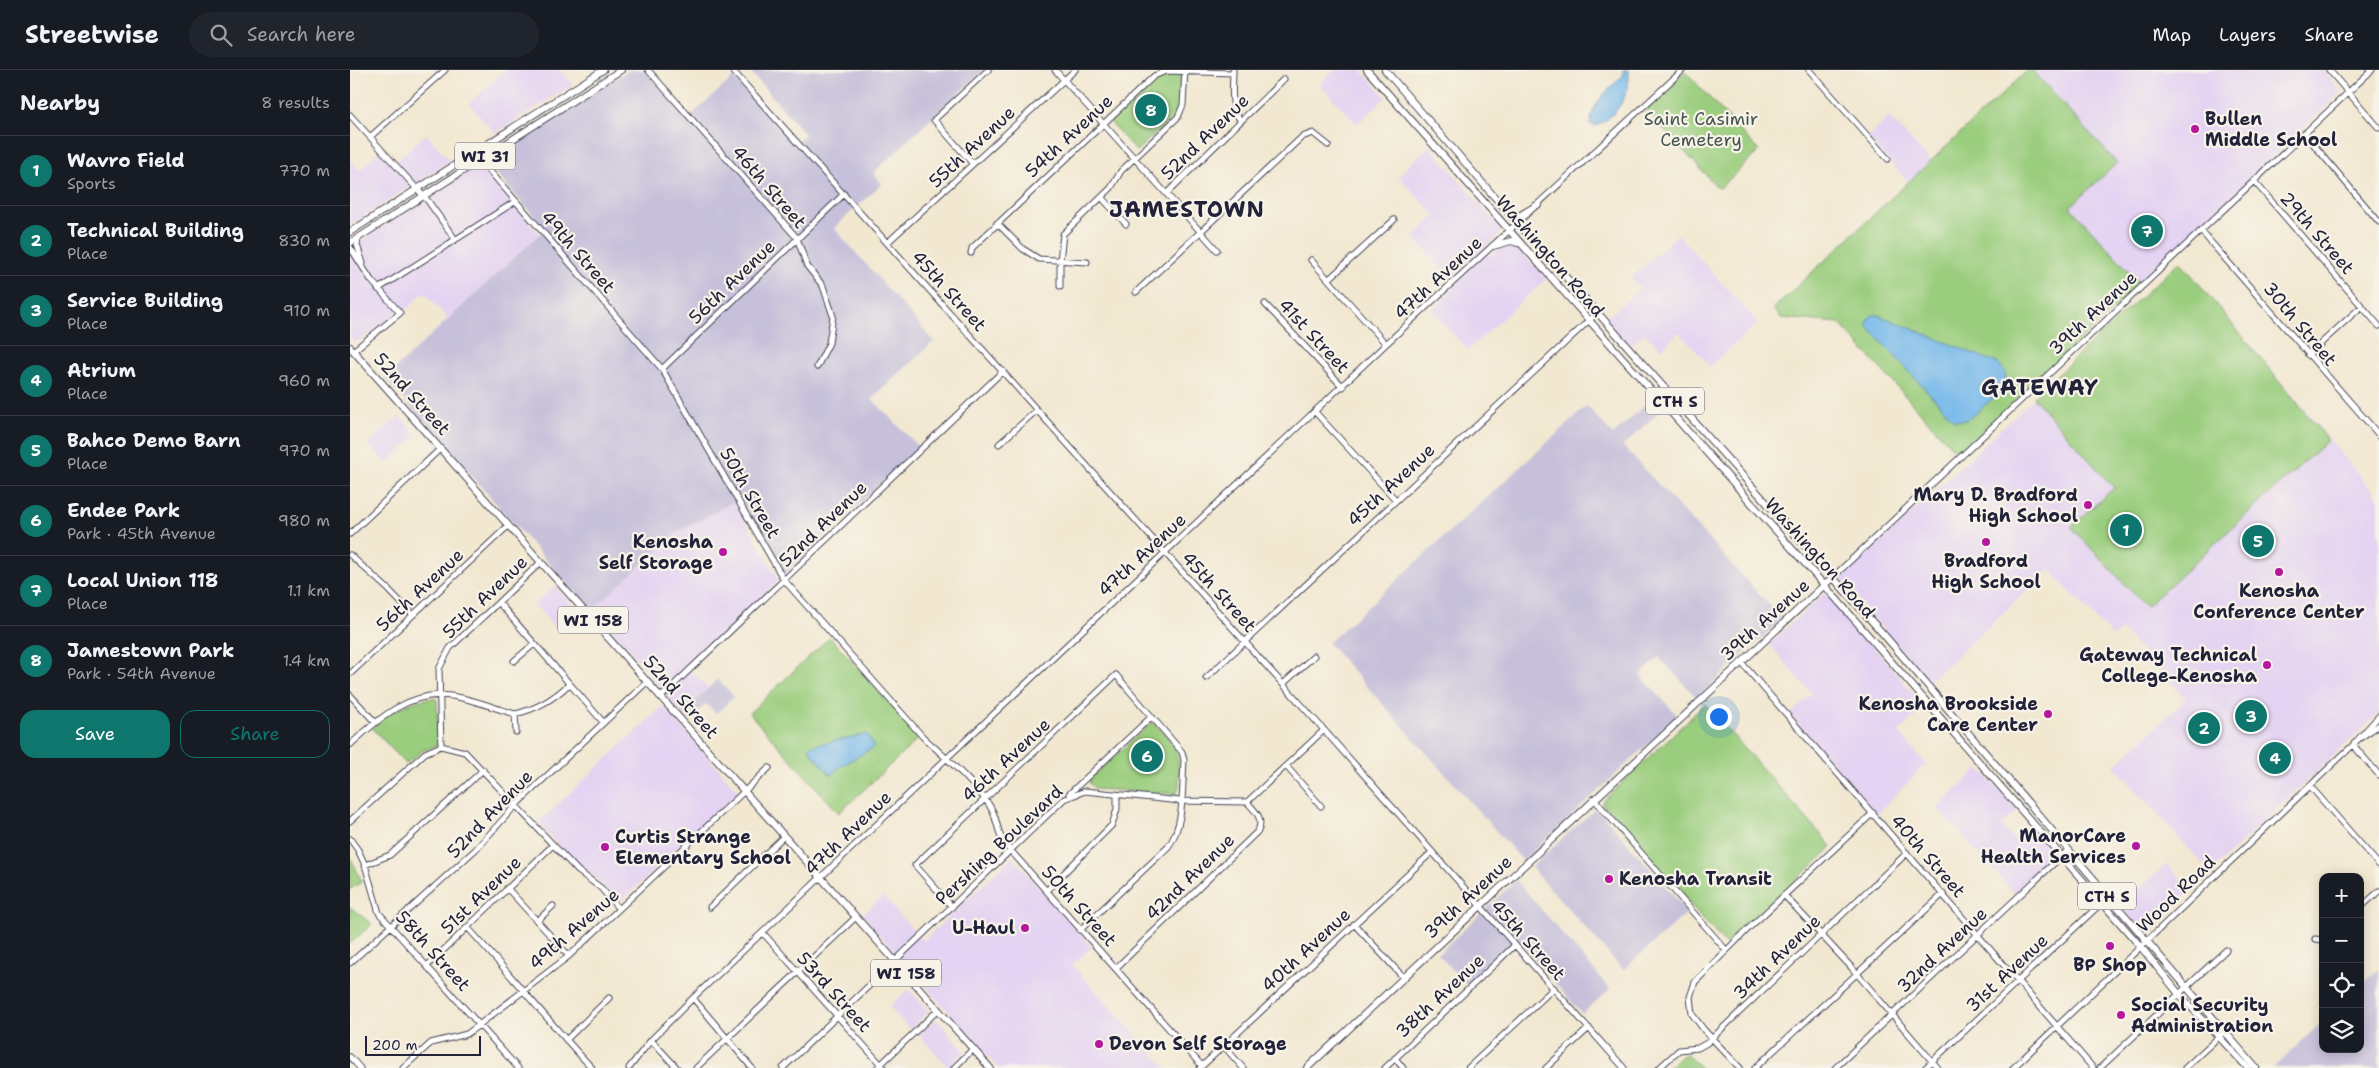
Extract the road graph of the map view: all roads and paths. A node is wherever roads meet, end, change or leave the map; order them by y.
1 (445, 70) edge
2 (603, 70) edge
3 (621, 70) edge
4 (648, 70) edge
5 (732, 70) edge
6 (988, 70) edge
7 (1055, 70) edge
8 (1075, 70) edge
9 (1367, 70) edge
10 (1385, 70) edge
11 (1683, 70) edge
12 (1809, 70) edge
13 (2329, 70) edge
14 (2372, 70) edge
15 (1185, 71) edge
16 (1233, 71) edge
17 (1284, 79) dead end
18 (1064, 80) junction
19 (2348, 91) junction
20 (350, 115) edge
21 (1241, 121) junction
22 (1103, 123) junction
23 (2379, 128) edge
24 (2304, 133) junction
25 (370, 137) junction
26 (1328, 145) dead end
27 (474, 153) junction
28 (1135, 158) junction
29 (480, 159) junction
30 (1888, 159) dead end
31 (973, 164) junction
32 (2254, 181) junction
33 (417, 190) junction
34 (1167, 193) junction
35 (844, 194) junction
36 (423, 195) junction
37 (1102, 198) junction
38 (516, 201) junction
39 (1539, 204) junction
40 (1507, 211) junction
41 (1394, 220) dead end
42 (2379, 222) edge
43 (998, 223) junction
44 (1126, 224) dead end
45 (1518, 224) junction
46 (1200, 231) junction
47 (1509, 231) junction
48 (2201, 231) junction
49 (350, 232) edge
50 (358, 238) junction
51 (797, 238) junction
52 (455, 239) junction
53 (888, 243) junction
54 (1520, 244) junction
55 (350, 245) edge
56 (1493, 246) junction
57 (1217, 250) dead end
58 (971, 253) dead end
59 (1311, 260) dead end
60 (1060, 261) junction
61 (1087, 262) dead end
62 (365, 268) junction
63 (1329, 279) junction
64 (1060, 286) dead end
65 (378, 289) junction
66 (1136, 292) dead end
67 (1265, 304) dead end
68 (2362, 306) junction
69 (1596, 313) junction
70 (1588, 321) junction
71 (2379, 326) edge
72 (1386, 344) junction
73 (352, 349) edge
74 (2308, 355) junction
75 (817, 367) dead end
76 (662, 369) junction
77 (1003, 372) junction
78 (1343, 386) junction
79 (1037, 410) junction
80 (1316, 412) junction
81 (2379, 435) edge
82 (999, 444) dead end
83 (440, 448) junction
84 (1395, 499) junction
85 (508, 526) junction
86 (350, 534) edge
87 (1164, 552) junction
88 (350, 554) edge
89 (541, 562) junction
90 (1833, 578) junction
91 (784, 580) junction
92 (1825, 586) junction
93 (499, 603) junction
94 (413, 615) junction
95 (1854, 620) junction
96 (1885, 636) junction
97 (1246, 642) junction
98 (534, 644) junction
99 (1314, 656) dead end
100 (514, 661) dead end
101 (1741, 662) junction
102 (350, 674) edge
103 (1206, 678) dead end
104 (648, 681) junction
105 (569, 684) junction
106 (1283, 684) junction
107 (350, 695) edge
108 (439, 695) junction
109 (662, 697) junction
110 (515, 714) junction
111 (2379, 716) edge
112 (1151, 717) junction
113 (375, 722) junction
114 (603, 722) junction
115 (2379, 725) edge
116 (1324, 730) junction
117 (516, 732) dead end
118 (2358, 740) junction
119 (2353, 744) junction
120 (350, 745) edge
121 (442, 746) junction
122 (946, 758) junction
123 (1286, 766) junction
124 (769, 768) dead end
125 (483, 770) junction
126 (2379, 775) edge
127 (2310, 786) junction
128 (744, 791) junction
129 (1117, 795) junction
130 (984, 799) junction
131 (1064, 799) junction
132 (1594, 799) junction
133 (1180, 801) junction
134 (1247, 802) junction
135 (517, 804) junction
136 (1321, 806) dead end
137 (1873, 813) junction
138 (350, 821) edge
139 (2050, 830) junction
140 (784, 836) junction
141 (2044, 836) junction
142 (350, 839) edge
143 (553, 845) junction
144 (1010, 850) junction
145 (2067, 851) junction
146 (1432, 852) junction
147 (1907, 853) junction
148 (2062, 857) junction
149 (365, 865) junction
150 (2379, 865) edge
151 (822, 878) junction
152 (507, 888) junction
153 (1047, 890) junction
154 (2379, 891) edge
155 (1943, 894) junction
156 (1784, 896) junction
157 (2108, 897) junction
158 (2102, 903) junction
159 (2364, 904) edge
160 (553, 906) dead end
161 (952, 906) junction
162 (1480, 906) junction
163 (710, 907) dead end
164 (619, 909) junction
165 (856, 917) junction
166 (537, 921) junction
167 (1354, 924) junction
168 (391, 926) junction
169 (468, 928) junction
170 (1080, 930) junction
171 (763, 933) junction
172 (1820, 934) junction
173 (1978, 935) junction
174 (2315, 939) dead end
175 (2319, 940) edge
176 (1515, 945) junction
177 (2144, 945) junction
178 (1726, 950) junction
179 (2226, 950) dead end
180 (569, 956) junction
181 (895, 961) junction
182 (350, 963) edge
183 (428, 965) junction
184 (1116, 968) junction
185 (797, 972) junction
186 (1857, 974) junction
187 (1404, 978) junction
188 (2019, 980) junction
189 (1554, 988) junction
190 (2186, 988) junction
191 (524, 989) junction
192 (2179, 994) junction
193 (609, 998) dead end
194 (693, 998) junction
195 (938, 1010) junction
196 (1892, 1015) junction
197 (837, 1016) junction
198 (480, 1025) junction
199 (2057, 1026) junction
200 (1589, 1028) junction
201 (2224, 1032) junction
202 (2218, 1037) junction
203 (566, 1040) junction
204 (651, 1040) junction
205 (727, 1040) junction
206 (1714, 1040) junction
207 (1223, 1046) junction
208 (973, 1049) junction
209 (350, 1057) edge
210 (1395, 1058) junction
211 (1932, 1061) junction
212 (881, 1067) edge
213 (1201, 1067) edge
214 (1620, 1067) edge
215 (360, 1068) edge
216 (403, 1068) edge
217 (518, 1068) edge
218 (592, 1068) edge
219 (629, 1068) edge
220 (677, 1068) edge
221 (696, 1068) edge
222 (752, 1068) edge
223 (783, 1068) edge
224 (954, 1068) edge
225 (990, 1068) edge
226 (1243, 1068) edge
227 (1307, 1068) edge
228 (1385, 1068) edge
229 (1403, 1068) edge
230 (1468, 1068) edge
231 (1546, 1068) edge
232 (1659, 1068) edge
233 (1740, 1068) edge
234 (1755, 1068) edge
235 (1835, 1068) edge
236 (1925, 1068) edge
237 (1938, 1068) edge
238 (2013, 1068) edge
239 (2093, 1068) edge
240 (2100, 1068) edge
241 (2185, 1068) edge
242 (2248, 1068) edge
243 (2256, 1068) edge

1 - 25 street
2 - 27 main road, WI 31
3 - 29 main road, WI 31
4 - 51 street, 46th Street
5 - 35 street, 45th Street
6 - 31 street
7 - 18 street
8 - 18 street, 55th Avenue
9 - 47 main road, Washington Road / CTH S
10 - 40 main road, Washington Road / CTH S
11 - 39 street, 47th Avenue
12 - 30 street
13 - 19 street
14 - 19 street, 39th Avenue
15 - 16 street, 54th Avenue
15 - 22 street, 54th Avenue
15 - 28 street
16 - 21 street
17 - 21 street, 52nd Avenue
18 - 22 street
18 - 31 street, 55th Avenue
19 - 23 street
19 - 24 street, 39th Avenue
20 - 25 street
21 - 34 street, 52nd Avenue
22 - 28 street
22 - 43 street, 54th Avenue
24 - 32 street, 39th Avenue
24 - 42 street
25 - 33 street
26 - 46 street
27 - 29 street, 49th Street
27 - 33 main road, WI 31
28 - 34 street
28 - 37 street
29 - 36 main road, WI 31
29 - 38 street, 49th Street
31 - 53 street, 55th Avenue
32 - 48 street, 39th Avenue
32 - 68 street, 29th Street
33 - 36 street
33 - 49 main road, WI 31
34 - 46 street
35 - 51 street, 56th Avenue
35 - 53 street, 45th Street
36 - 50 main road, WI 31
36 - 52 street
37 - 44 street
37 - 60 street
38 - 52 street
38 - 76 street, 49th Street
39 - 40 main road
39 - 45 street, 47th Avenue
40 - 45 main road, Washington Road / CTH S
41 - 63 street
43 - 58 street, 54th Avenue
43 - 60 street
45 - 47 street, 47th Avenue
45 - 69 main road, Washington Road / CTH S
46 - 57 street
46 - 66 street
47 - 54 main road, Washington Road / CTH S
47 - 56 street, 47th Avenue
48 - 74 street, 30th Street
48 - 90 street, 39th Avenue
50 - 55 main road, WI 31
50 - 62 street
51 - 75 street, 46th Street
51 - 76 street, 56th Avenue
52 - 65 street
53 - 77 street, 45th Street
54 - 56 main road
54 - 70 main road, Washington Road / CTH S
55 - 62 street
56 - 72 street, 47th Avenue
59 - 63 street
60 - 61 street
60 - 64 street
62 - 65 street
63 - 72 street
65 - 73 street
67 - 78 street, 41st Street
68 - 71 street, 29th Street
68 - 74 street
69 - 70 street, 45th Avenue
69 - 90 main road, Washington Road / CTH S
70 - 84 street, 45th Avenue
70 - 92 main road, Washington Road / CTH S
72 - 78 street, 47th Avenue
73 - 83 main road, 52nd Street / WI 158
74 - 81 street, 30th Street
76 - 91 street, 50th Street
77 - 79 street, 45th Street
77 - 91 street, 52nd Avenue
78 - 80 street, 47th Avenue
79 - 82 street
79 - 87 street, 45th Street
80 - 84 street
80 - 87 street, 47th Avenue
83 - 85 main road, 52nd Street / WI 158
83 - 86 street
84 - 97 street, 45th Avenue
85 - 89 main road, 52nd Street / WI 158
85 - 94 street, 56th Avenue
87 - 97 street, 45th Street
87 - 122 street, 47th Avenue
88 - 94 street
89 - 93 street, 55th Avenue
89 - 104 main road, 52nd Street / WI 158
90 - 92 main road, 39th Avenue
90 - 96 main road, Washington Road
91 - 109 street, 52nd Avenue
91 - 122 street, 50th Street
92 - 95 main road, Washington Road
92 - 101 main road, 39th Avenue
93 - 98 street
93 - 108 street, 55th Avenue
94 - 102 street, 56th Avenue
95 - 96 main road
95 - 141 main road, Washington Road
96 - 139 main road, Washington Road
97 - 103 street, 45th Avenue
97 - 106 street, 45th Street
98 - 100 street
98 - 105 street
99 - 106 street
101 - 132 main road, 39th Avenue
101 - 137 street, 40th Street
104 - 109 main road, 52nd Street / WI 158
104 - 114 street, 52nd Avenue
105 - 110 street
105 - 114 street
106 - 116 street, 45th Street
107 - 113 street
108 - 110 street
108 - 113 street
108 - 121 street, 55th Avenue
109 - 128 main road, 52nd Street / WI 158
110 - 117 street
111 - 118 street, Wood Road
112 - 130 street, 46th Avenue
112 - 131 street
112 - 133 street
113 - 120 street
114 - 135 street, 52nd Avenue
115 - 118 street, Wood Road
116 - 123 street
116 - 146 street, 45th Street
118 - 119 street, Wood Road
119 - 126 street
119 - 127 street, Wood Road
121 - 125 street
121 - 138 street
122 - 130 street, 50th Street
122 - 151 street, 47th Avenue
123 - 134 street
123 - 136 street
124 - 128 street, 49th Avenue
125 - 135 street
125 - 149 street
127 - 150 street
127 - 177 street, Wood Road
128 - 140 main road, 52nd Street / WI 158
128 - 164 street, 49th Avenue
129 - 131 street, Pershing Boulevard
129 - 133 street, Pershing Boulevard
129 - 153 street
130 - 144 street, 50th Street
130 - 161 street, 46th Avenue
131 - 144 street, Pershing Boulevard
132 - 162 main road, 39th Avenue
132 - 178 street
133 - 134 street, Pershing Boulevard
133 - 170 street
134 - 184 street, 42nd Avenue
135 - 143 street
135 - 168 street, 52nd Avenue
137 - 147 street, 40th Street
137 - 156 street
139 - 141 main road
139 - 145 main road, Washington Road
140 - 151 main road, 52nd Street / WI 158
140 - 163 street
141 - 148 main road, Washington Road
142 - 149 street, 58th Street
143 - 152 street, 51st Avenue
143 - 164 street
144 - 153 street, 50th Street
144 - 161 street, Pershing Boulevard
145 - 148 street, 32nd Avenue
145 - 157 main road, Washington Road / CTH S
146 - 162 street, 45th Street
146 - 167 street, 40th Avenue
147 - 155 street, 40th Street
147 - 172 street, 34th Avenue
148 - 158 main road, Washington Road / CTH S
148 - 173 street, 32nd Avenue
149 - 168 street, 58th Street
151 - 165 main road, 52nd Street / WI 158
151 - 171 street, 47th Avenue
152 - 166 street
152 - 169 street, 51st Avenue
153 - 170 street, 50th Street
154 - 159 street
155 - 173 street, 40th Street
155 - 186 street
156 - 172 street
156 - 178 street
157 - 158 street, 31st Avenue
157 - 177 main road, Washington Road / CTH S
158 - 177 main road, Washington Road / CTH S
158 - 188 street, 31st Avenue
160 - 166 street
161 - 181 street, Pershing Boulevard
162 - 176 street, 45th Street
162 - 187 main road, 39th Avenue
164 - 180 street, 49th Avenue
165 - 181 main road, 52nd Street / WI 158
165 - 185 street
166 - 180 street
167 - 187 street
167 - 207 street, 40th Avenue
168 - 182 street, 52nd Avenue
168 - 183 street, 58th Street
169 - 183 street, 51st Avenue
169 - 191 street
170 - 184 street, 50th Street
171 - 185 street, 53rd Street
171 - 194 street, 47th Avenue
172 - 186 street
172 - 206 street, 34th Avenue
173 - 188 street, 40th Street
173 - 196 street, 32nd Avenue
174 - 175 street
176 - 189 street, 45th Street
176 - 210 street, 38th Avenue
177 - 190 main road, Washington Road / CTH S
177 - 192 main road, Washington Road / CTH S
177 - 199 street, Wood Road
178 - 206 street
179 - 190 street
180 - 191 street, 49th Avenue
181 - 195 main road, 52nd Street / WI 158
181 - 197 street, Pershing Boulevard
183 - 198 street, 58th Street
184 - 213 street, 50th Street
185 - 197 street, 53rd Street
185 - 205 street
186 - 196 street
186 - 234 street
187 - 227 main road, 39th Avenue
188 - 199 street, 40th Street
188 - 211 street, 31st Avenue
189 - 200 street, 45th Street
189 - 230 street
190 - 192 street
190 - 201 main road, Washington Road / CTH S
191 - 198 street, 49th Avenue
191 - 203 street
192 - 202 main road, Washington Road / CTH S
192 - 240 street
193 - 203 street
194 - 204 street, 47th Avenue
194 - 205 street
195 - 208 main road, 52nd Street / WI 158
195 - 212 street
196 - 211 street
196 - 235 street, 32nd Avenue
197 - 212 street, 53rd Street
197 - 223 street, Pershing Boulevard
198 - 216 street, 49th Avenue
198 - 217 street, 58th Street
199 - 238 street, Wood Road
199 - 239 street, 40th Street
200 - 214 street, 45th Street
200 - 231 street
201 - 202 street
201 - 243 main road, Washington Road / CTH S
202 - 241 street
202 - 242 main road, Washington Road / CTH S
203 - 218 street
204 - 219 street, 47th Avenue
204 - 220 street
205 - 221 street
205 - 222 street
206 - 232 street, 34th Avenue
206 - 233 street
207 - 213 street, 40th Avenue
207 - 226 street
208 - 224 street
208 - 225 main road, 52nd Street / WI 158
209 - 215 street
210 - 228 street, 38th Avenue
210 - 229 street
211 - 236 street, 31st Avenue
211 - 237 street

